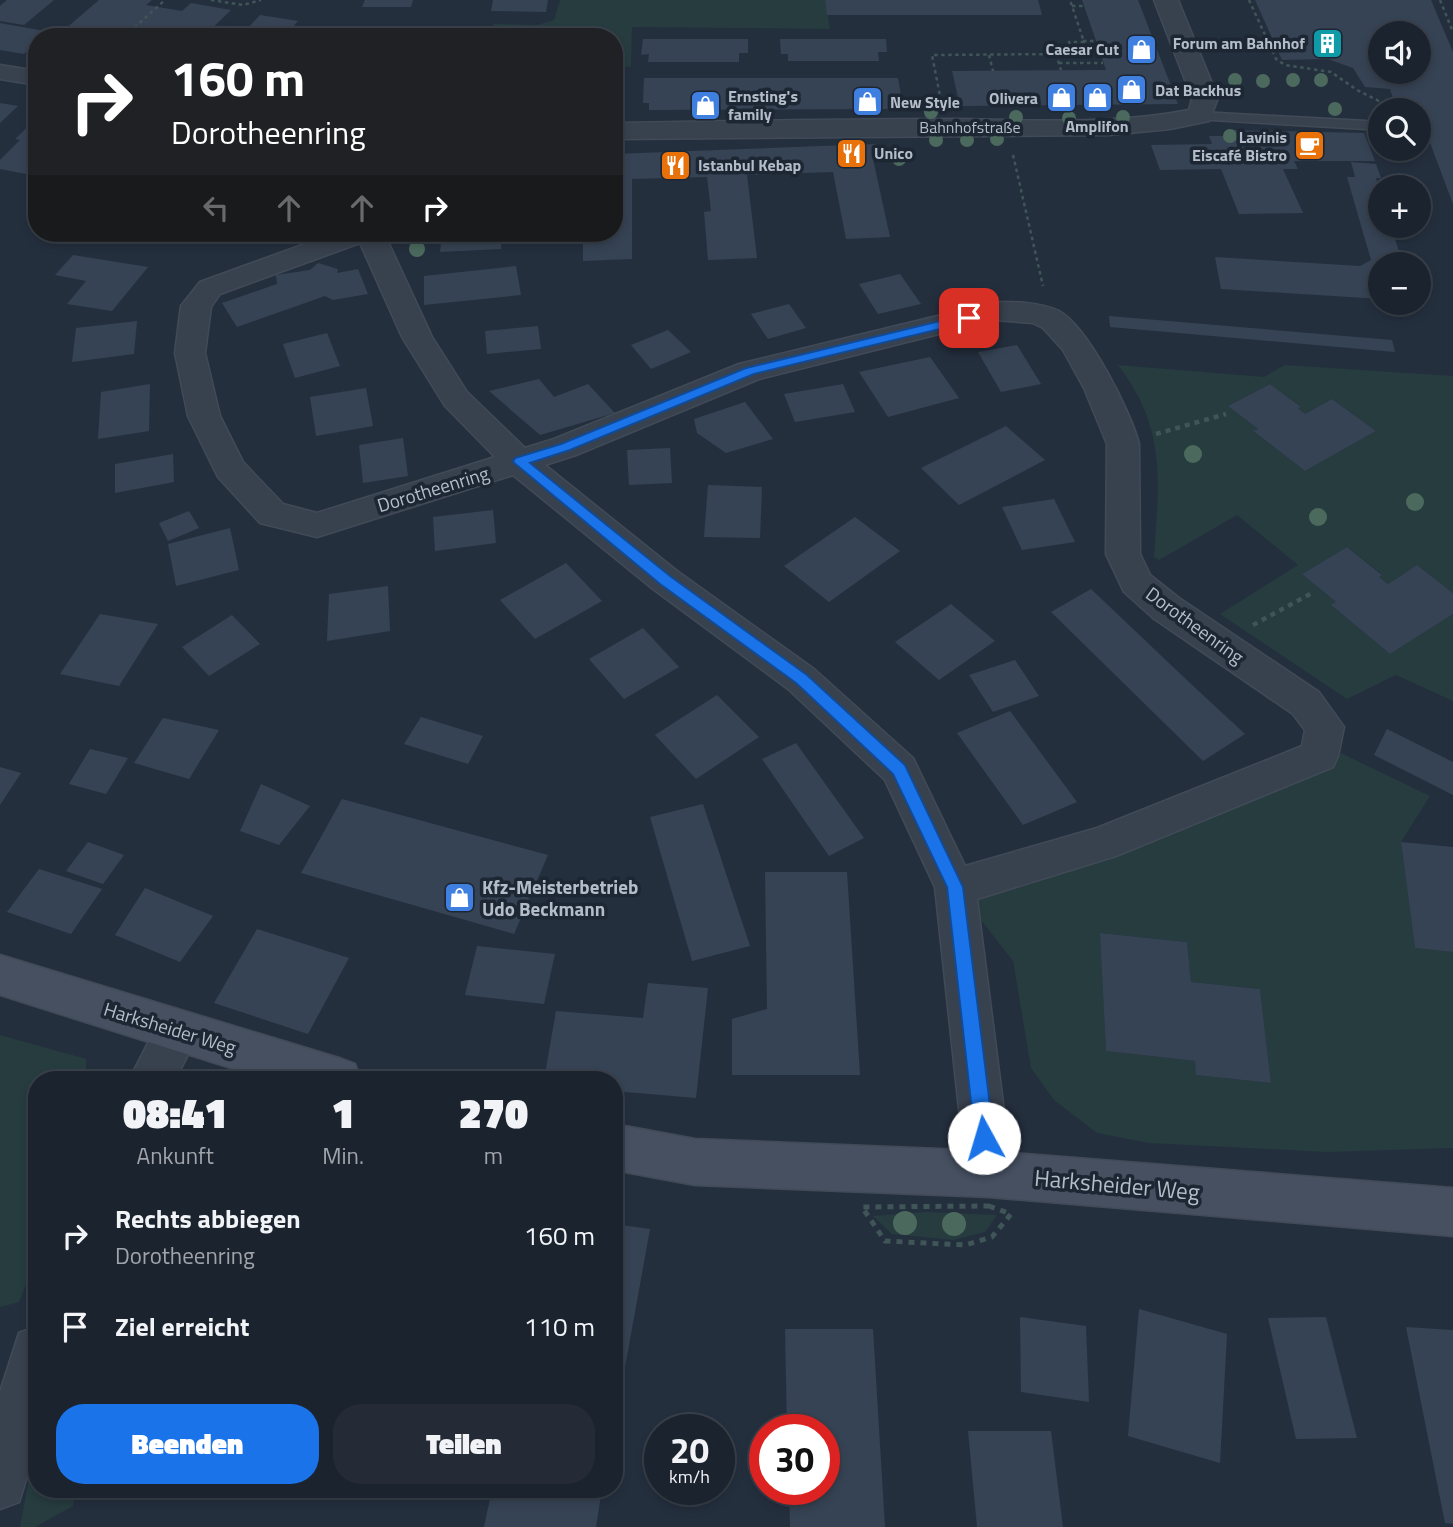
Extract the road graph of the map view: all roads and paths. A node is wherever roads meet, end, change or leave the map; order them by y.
1 (165, 0) edge
2 (211, 0) edge
3 (261, 0) edge
4 (1070, 0) edge
5 (1166, 0) edge
6 (1249, 0) edge
7 (1440, 0) edge
8 (1072, 6) junction
9 (1084, 6) dead end
10 (134, 28) edge
11 (1453, 32) edge
12 (1083, 41) junction
13 (1096, 41) dead end
14 (1232, 48) dead end
15 (1271, 48) junction
16 (1056, 54) junction
17 (989, 55) junction
18 (1059, 63) junction
19 (1103, 63) dead end
20 (1061, 70) dead end
21 (993, 71) dead end
22 (0, 72) edge
23 (28, 77) edge
24 (1373, 98) edge
25 (941, 100) dead end
26 (1199, 116) junction
27 (1366, 125) dead end
28 (1006, 127) junction
29 (623, 131) edge
30 (336, 242) edge
31 (374, 242) edge
32 (1009, 312) junction
33 (1226, 414) dead end
34 (1123, 443) junction
35 (519, 462) junction
36 (1312, 593) dead end
37 (1218, 644) junction
38 (955, 887) junction
39 (0, 975) edge
40 (178, 1031) junction
41 (156, 1071) edge
42 (310, 1071) edge
43 (623, 1149) edge
44 (989, 1174) junction
45 (862, 1207) dead end
46 (1453, 1212) edge
47 (1011, 1214) dead end
48 (28, 1383) edge
49 (0, 1483) edge

1 - 10 path
2 - 3 path
4 - 8 path
5 - 26 street
6 - 15 path
7 - 11 path
8 - 9 path
8 - 12 path
12 - 13 path
12 - 16 path
14 - 15 path
15 - 24 path
16 - 17 path
16 - 18 path
17 - 21 path
17 - 25 path
18 - 19 path
18 - 20 path
22 - 23 street
26 - 27 lane
26 - 28 street, Bahnhofstraße
28 - 29 street, Bahnhofstraße
28 - 32 path
30 - 35 street, Dorotheenring
31 - 35 street
32 - 34 street, Dorotheenring
32 - 35 street, Dorotheenring
33 - 34 path
34 - 37 street, Dorotheenring
35 - 38 street
36 - 37 path
37 - 38 street, Dorotheenring
38 - 44 street
39 - 40 main road, Harksheider Weg
40 - 41 street
40 - 42 main road, Harksheider Weg
43 - 44 main road, Harksheider Weg
44 - 46 main road, Harksheider Weg
45 - 47 path
48 - 49 street

